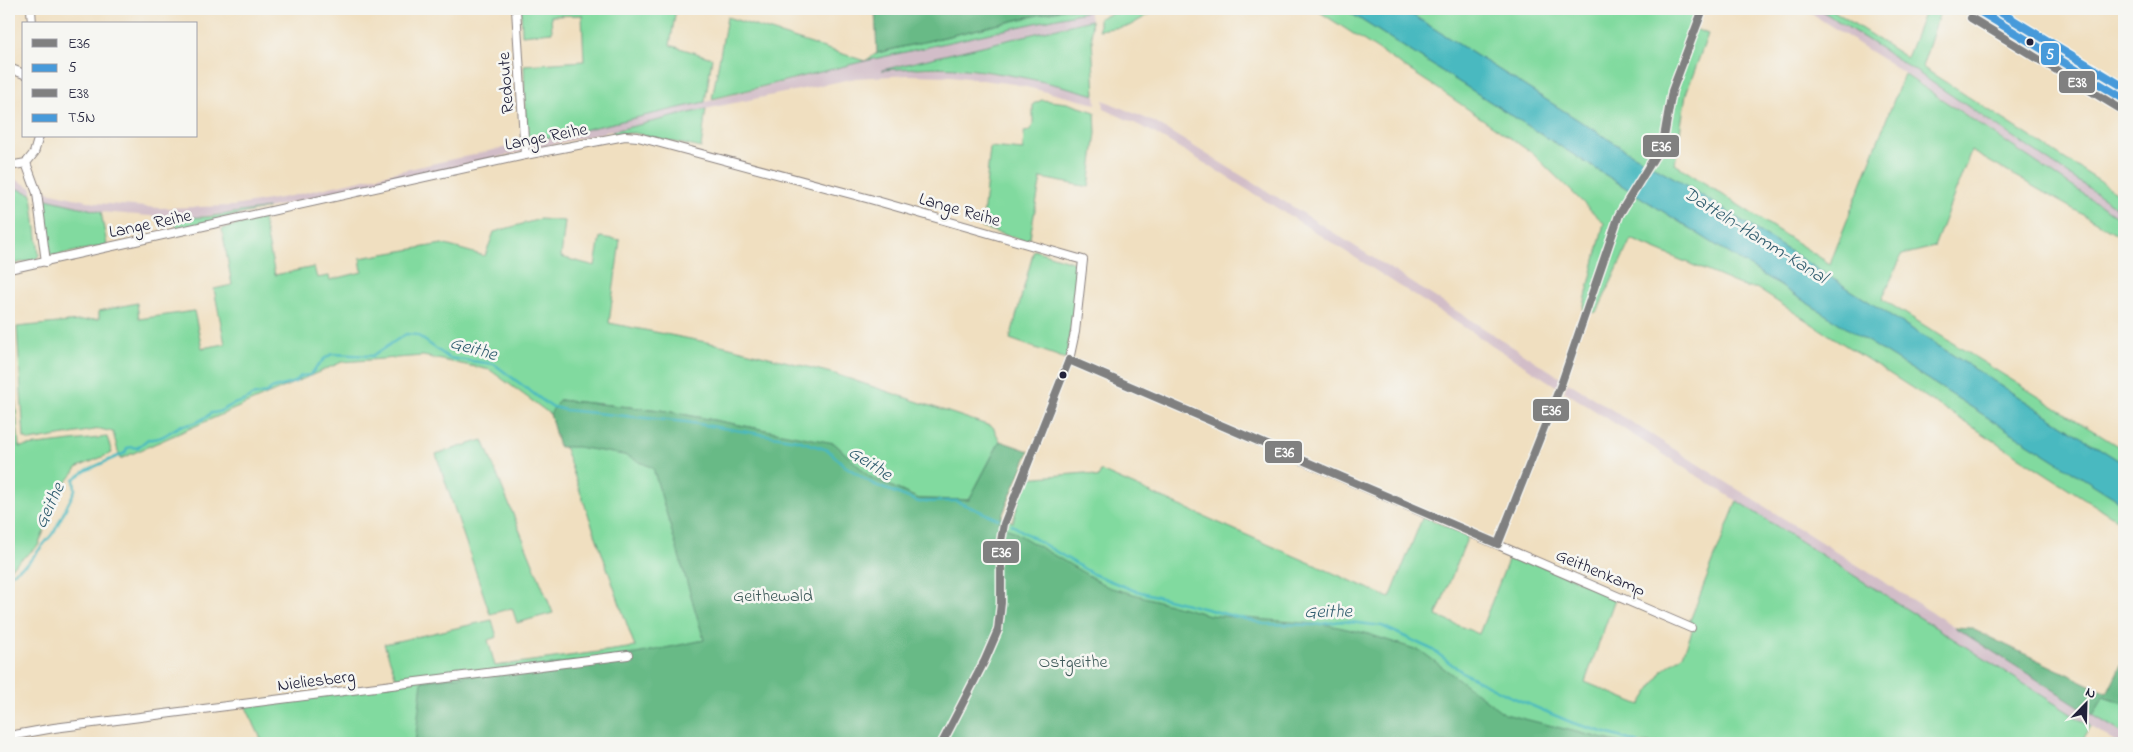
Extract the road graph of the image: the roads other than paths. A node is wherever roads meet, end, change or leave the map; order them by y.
1 (31, 9) edge
2 (516, 9) edge
3 (1703, 9) edge
4 (1976, 9) edge
5 (32, 22) edge
6 (9, 68) edge
7 (22, 73) edge
8 (2124, 99) edge
9 (38, 138) edge
10 (525, 155) junction
11 (26, 163) junction
12 (9, 166) edge
13 (46, 262) junction
14 (9, 269) edge
15 (1069, 360) junction
16 (1498, 544) junction
17 (1691, 628) dead end
18 (628, 655) dead end
19 (9, 736) edge
20 (942, 743) edge

1 - 5 street
2 - 10 street, Redoute
3 - 16 street
4 - 8 street
6 - 7 street
9 - 11 street
10 - 13 street, Lange Reihe
10 - 15 street, Lange Reihe
11 - 12 street
11 - 13 street
13 - 14 street, Lange Reihe
15 - 16 street, Geithenkamp
15 - 20 street
16 - 17 street, Geithenkamp
18 - 19 street, Nieliesberg

